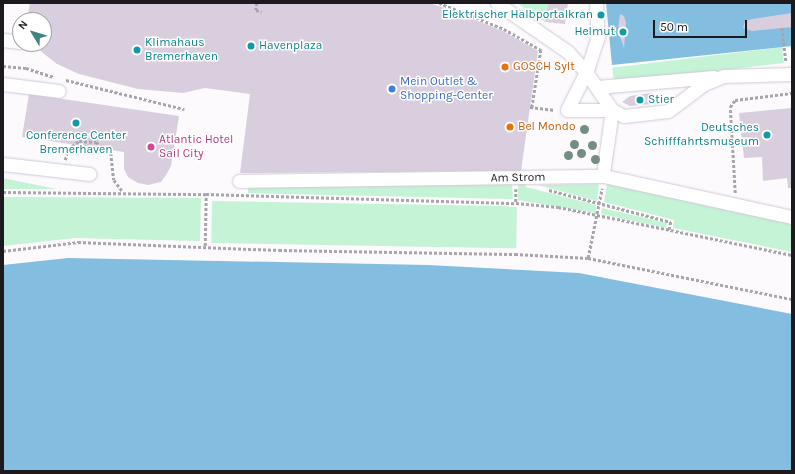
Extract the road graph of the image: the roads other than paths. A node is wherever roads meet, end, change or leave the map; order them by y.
1 (497, 3) edge
2 (596, 3) edge
3 (586, 72) junction
4 (790, 72) edge
5 (724, 76) junction
6 (3, 84) edge
7 (61, 86) road end
8 (597, 86) junction
9 (612, 110) junction
10 (3, 164) edge
11 (604, 172) junction
12 (89, 174) dead end
13 (239, 181) dead end
14 (792, 217) edge

1 - 3 street
2 - 3 street
3 - 8 street
3 - 9 street
4 - 5 street
5 - 8 street
5 - 9 street
6 - 7 street
8 - 9 street
9 - 11 street
10 - 12 street
11 - 13 street, Am Strom
11 - 14 street, Am Strom

